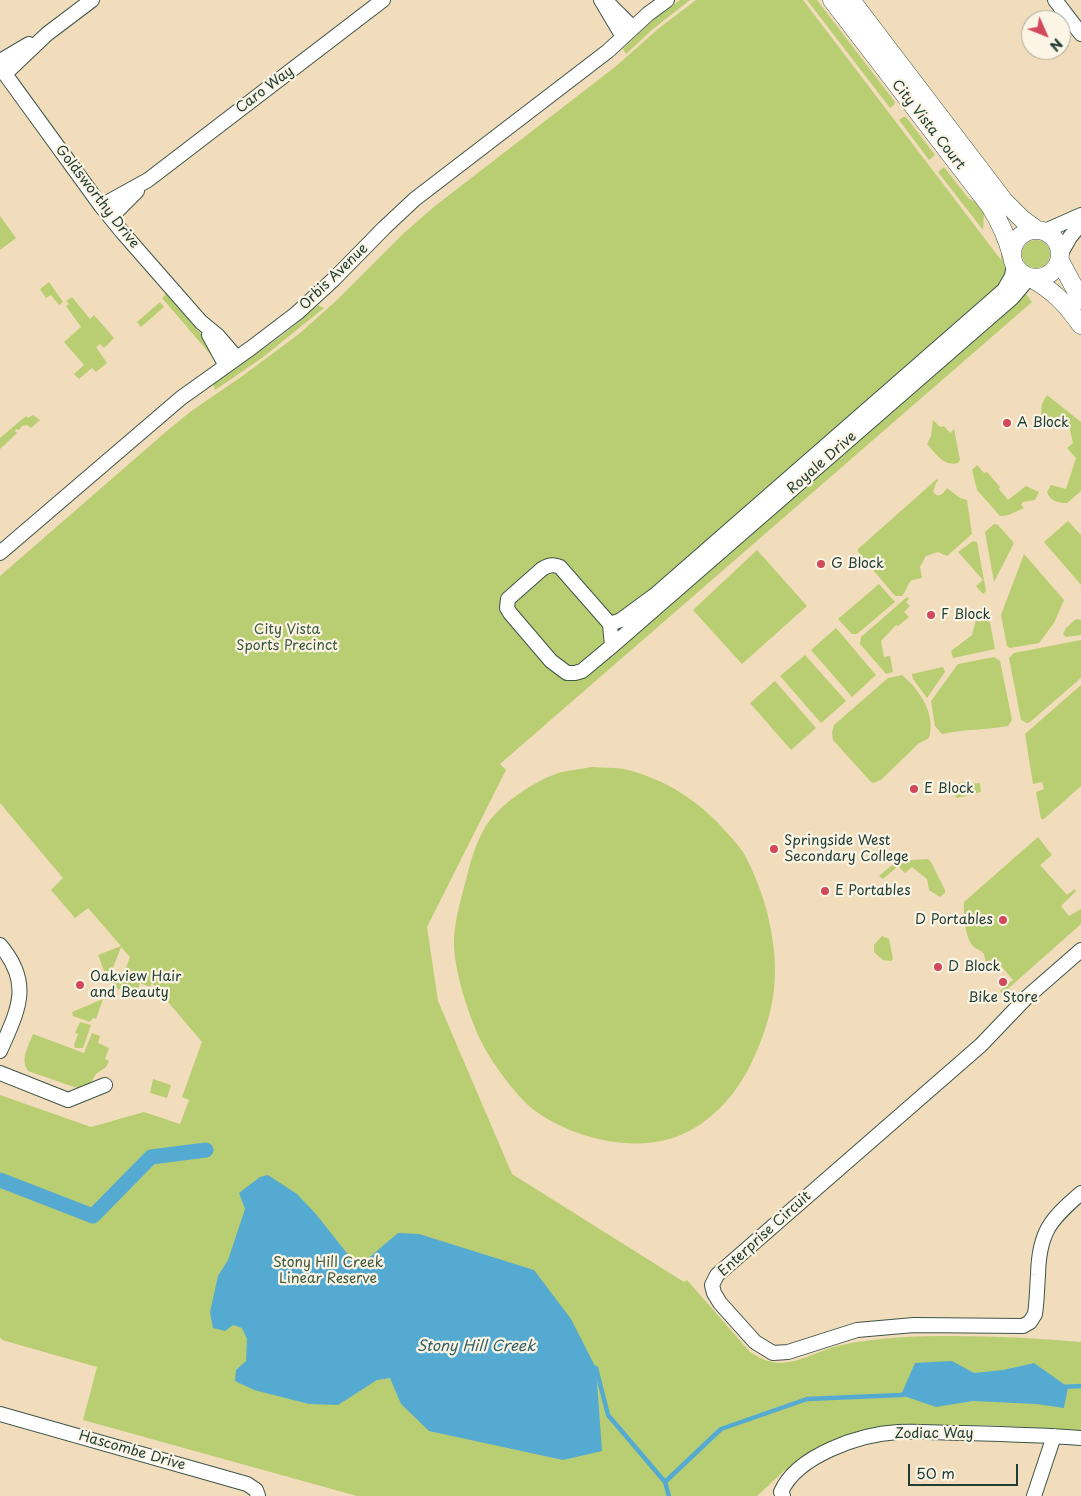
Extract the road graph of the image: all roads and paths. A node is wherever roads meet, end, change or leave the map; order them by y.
1 (92, 0) edge
2 (383, 0) edge
3 (603, 0) edge
4 (667, 0) edge
5 (832, 0) edge
6 (851, 0) edge
7 (1055, 0) edge
8 (628, 32) junction
9 (1081, 34) edge
10 (2, 67) edge
11 (148, 180) junction
12 (102, 206) junction
13 (1081, 215) edge
14 (111, 217) junction
15 (1081, 224) edge
16 (1041, 231) junction
17 (1060, 257) junction
18 (1013, 260) junction
19 (1030, 278) junction
20 (1081, 300) edge
21 (1081, 325) edge
22 (232, 362) junction
23 (0, 553) edge
24 (610, 624) junction
25 (612, 646) junction
26 (0, 945) edge
27 (1081, 950) edge
28 (0, 1051) edge
29 (0, 1073) edge
30 (105, 1085) dead end
31 (1081, 1193) edge
32 (0, 1414) edge
33 (1047, 1436) junction
34 (1081, 1438) edge
35 (258, 1496) edge
36 (782, 1496) edge
37 (1034, 1496) edge

1 - 10 street
2 - 11 street, Caro Way
3 - 8 street
4 - 8 street, Orbis Avenue
5 - 18 street, City Vista Court
6 - 16 street, City Vista Court
7 - 9 street
8 - 22 street, Orbis Avenue
10 - 12 street, Goldsworthy Drive
11 - 12 street, Caro Way
11 - 14 street, Caro Way
12 - 14 street, Goldsworthy Drive
13 - 16 street
14 - 22 street, Goldsworthy Drive
15 - 17 street
16 - 17 street
16 - 18 street
17 - 19 street
17 - 20 street
18 - 19 street
18 - 24 street, Royale Drive
19 - 21 street
19 - 25 street, Royale Drive
22 - 23 street, Orbis Avenue
24 - 25 street
24 - 25 street, Royale Drive
26 - 28 street
27 - 31 street, Enterprise Circuit
29 - 30 street
32 - 35 street, Hascombe Drive
33 - 34 street, Zodiac Way
33 - 36 street, Zodiac Way
33 - 37 street

